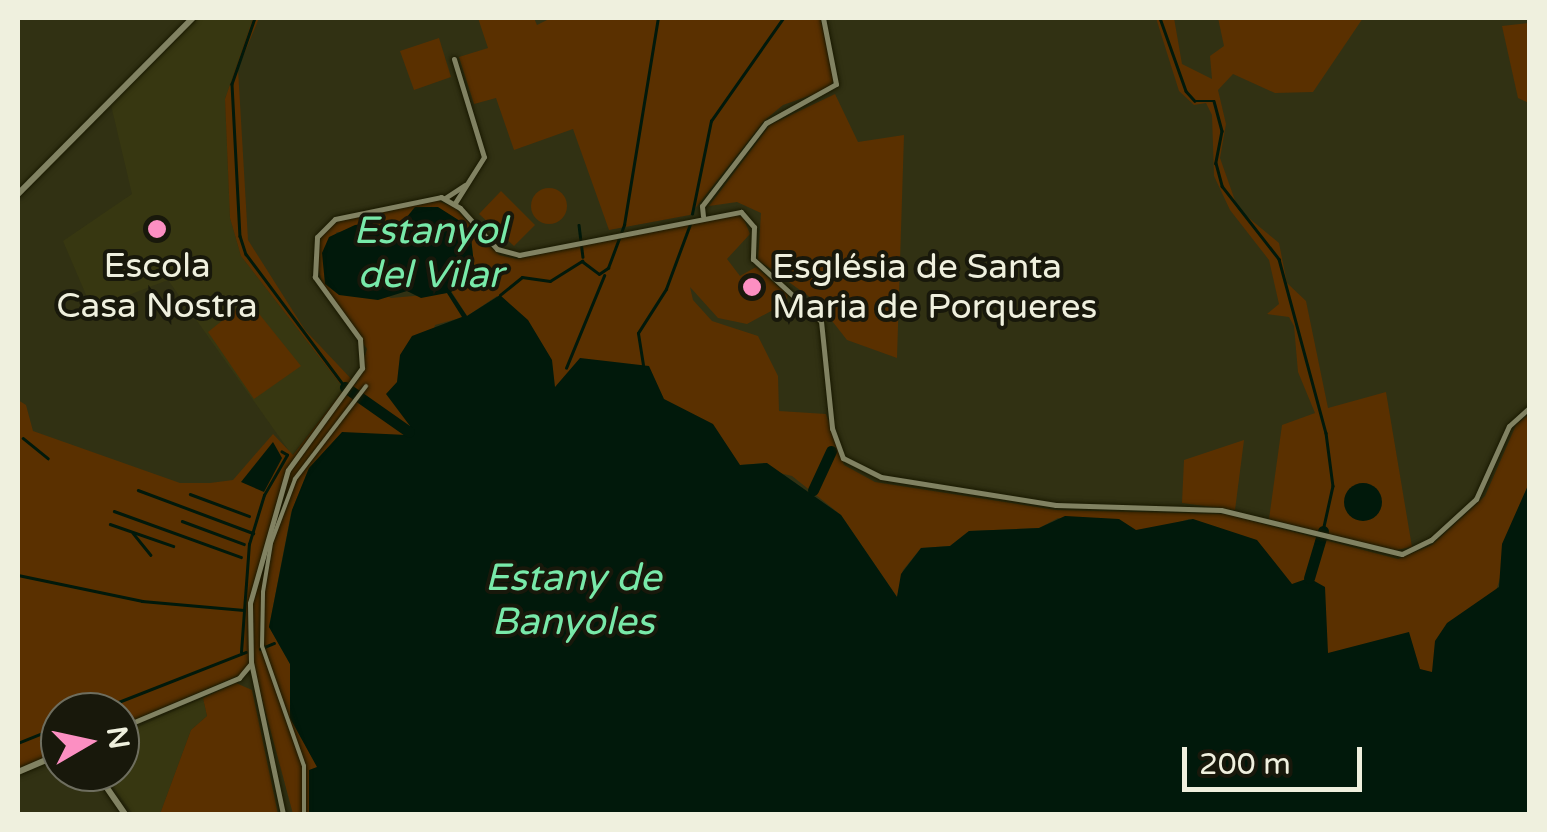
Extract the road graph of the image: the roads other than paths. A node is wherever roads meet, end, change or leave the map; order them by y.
1 (193, 18) edge
2 (823, 18) edge
3 (454, 59) dead end
4 (465, 186) junction
5 (18, 194) edge
6 (444, 198) junction
7 (455, 203) junction
8 (704, 216) junction
9 (365, 389) dead end
10 (1530, 407) edge
11 (251, 662) junction
12 (239, 678) junction
13 (256, 685) junction
14 (140, 720) edge
15 (110, 792) edge
16 (125, 814) edge
17 (282, 814) edge
18 (304, 814) edge

1 - 5 main road
2 - 8 street
3 - 4 street
4 - 6 street
4 - 7 street
6 - 7 street
6 - 11 street
7 - 8 street
8 - 10 street
9 - 18 street
11 - 12 street
11 - 13 street
12 - 13 street
12 - 14 street
13 - 17 street
15 - 16 main road

